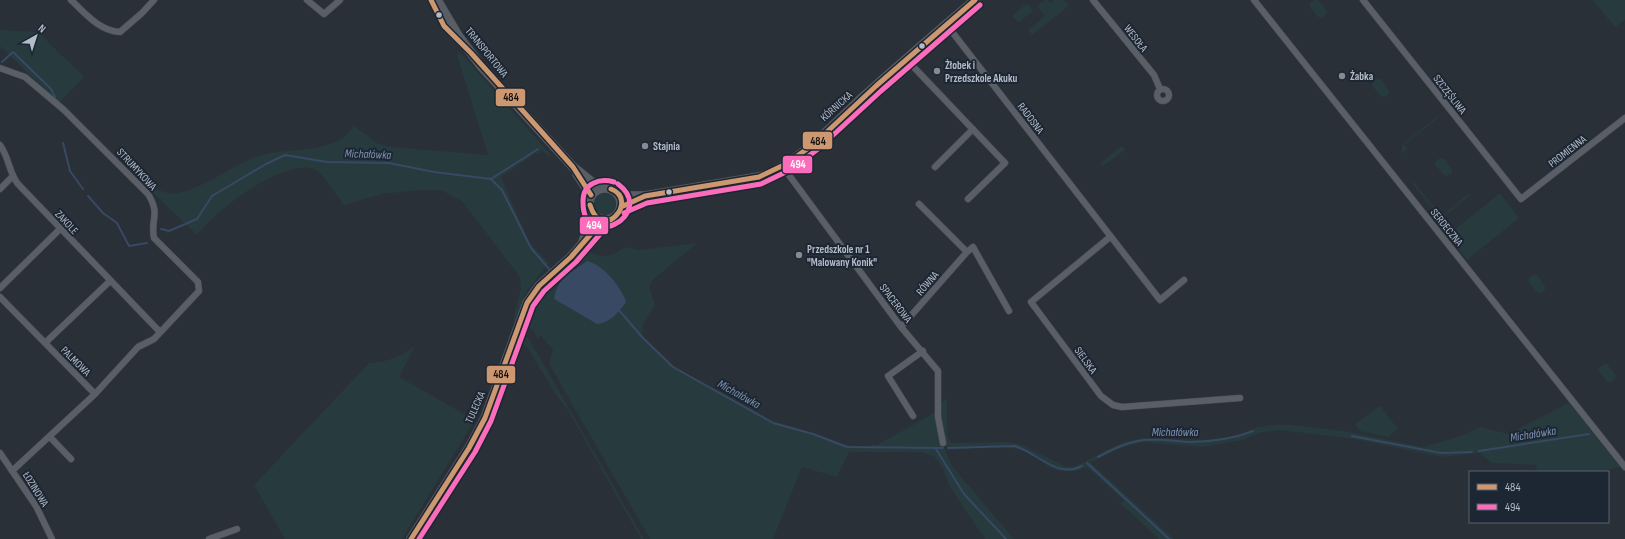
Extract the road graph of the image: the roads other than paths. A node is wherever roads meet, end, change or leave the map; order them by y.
1 (71, 0) edge
2 (154, 0) edge
3 (307, 0) edge
4 (340, 0) edge
5 (437, 0) edge
6 (975, 0) edge
7 (1094, 0) edge
8 (1254, 0) edge
9 (1363, 0) edge
10 (946, 24) junction
11 (906, 59) junction
12 (0, 68) edge
13 (1160, 89) dead end
14 (1625, 118) edge
15 (973, 129) junction
16 (0, 145) edge
17 (783, 167) junction
18 (935, 167) dead end
19 (573, 168) junction
20 (12, 177) junction
21 (599, 188) junction
22 (0, 189) edge
23 (591, 195) junction
24 (620, 196) junction
25 (645, 196) junction
26 (968, 199) dead end
27 (1521, 200) joint
28 (919, 204) dead end
29 (622, 206) junction
30 (593, 215) junction
31 (603, 220) junction
32 (60, 229) junction
33 (1110, 237) junction
34 (583, 243) junction
35 (966, 252) junction
36 (110, 280) junction
37 (1184, 280) dead end
38 (0, 288) edge
39 (0, 297) edge
40 (1009, 310) dead end
41 (901, 327) junction
42 (160, 332) junction
43 (45, 343) junction
44 (923, 351) junction
45 (95, 394) junction
46 (1240, 398) dead end
47 (913, 416) dead end
48 (50, 437) junction
49 (943, 443) dead end
50 (0, 453) edge
51 (71, 459) dead end
52 (1625, 467) edge
53 (12, 471) junction
54 (238, 530) dead end
55 (51, 539) edge
56 (209, 539) edge
57 (411, 539) edge

1 - 2 street
3 - 4 street
5 - 19 street, TRANSPORTOWA
6 - 10 street, KÓRNICKA
7 - 13 street, WESOŁA
8 - 52 street, SERDECZNA
9 - 27 street, SZCZĘŚLIWA
10 - 11 street, KÓRNICKA
10 - 33 street, RADOSNA
11 - 15 street
11 - 17 street, KÓRNICKA
12 - 42 street, STRUMYKOWA
14 - 27 street, PROMIENNA
15 - 18 street
15 - 26 street
16 - 20 street, ZAKOLE
17 - 25 street, KÓRNICKA
17 - 41 street, SPACEROWA
19 - 21 street, TRANSPORTOWA
19 - 23 street, TRANSPORTOWA
20 - 22 street
20 - 32 street, ZAKOLE
21 - 23 street
21 - 24 street
23 - 30 street
24 - 25 street, KÓRNICKA
24 - 29 street
25 - 29 street, KÓRNICKA
28 - 35 street
29 - 31 street
30 - 31 street
30 - 34 street
31 - 34 street
32 - 36 street, ZAKOLE
32 - 38 street
33 - 37 street, RADOSNA
33 - 46 street, SIELSKA
34 - 57 street, TULECKA
35 - 40 street
35 - 41 street, RÓWNA
36 - 42 street, ZAKOLE
36 - 43 street
39 - 43 street, PALMOWA
41 - 44 street, SPACEROWA
42 - 45 street, STRUMYKOWA
43 - 45 street, PALMOWA
44 - 47 street
44 - 49 street, SPACEROWA
45 - 48 street
48 - 51 street
48 - 53 street
50 - 53 street, ŁOZINOWA
53 - 55 street, ŁOZINOWA
54 - 56 street

